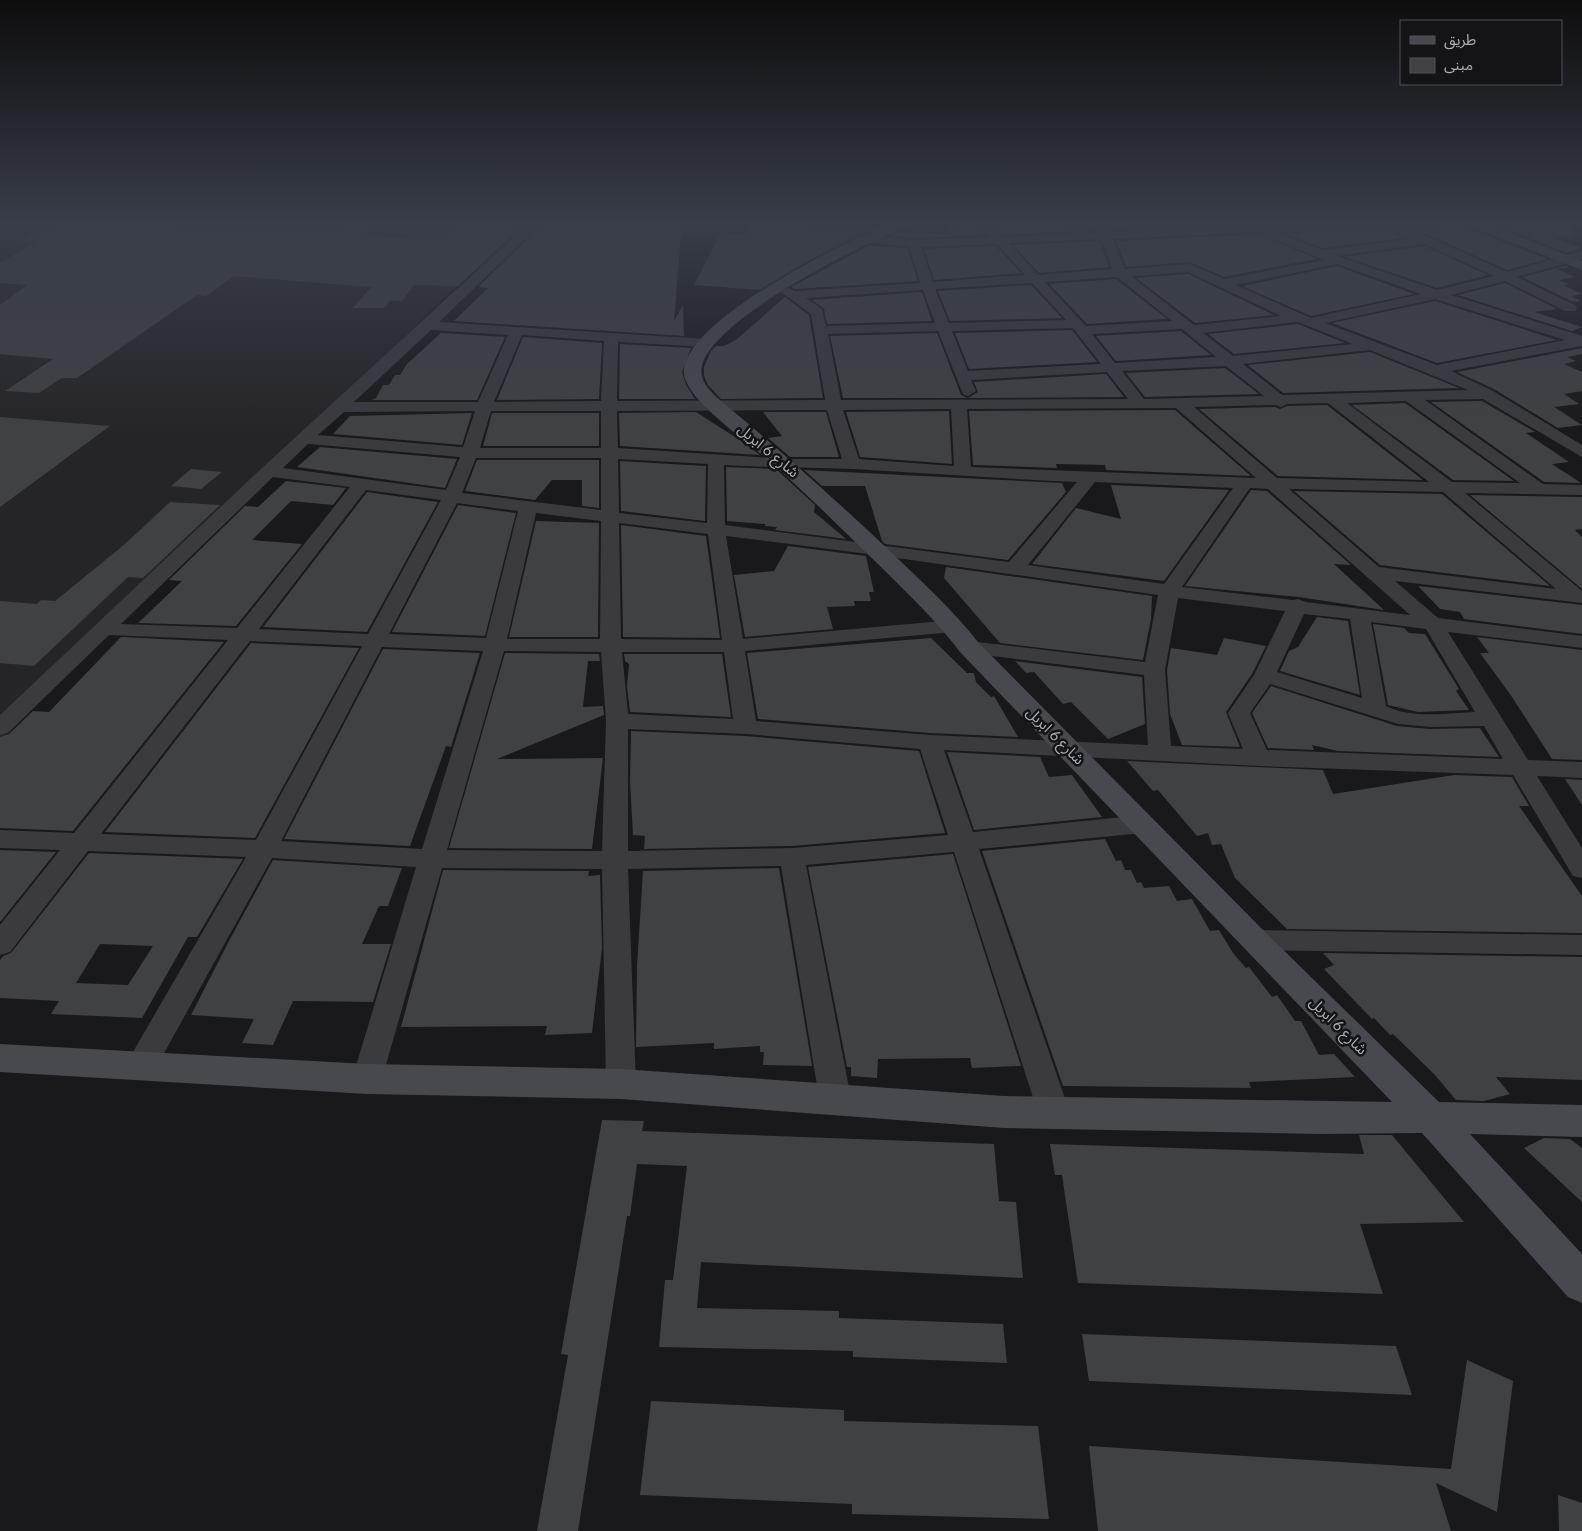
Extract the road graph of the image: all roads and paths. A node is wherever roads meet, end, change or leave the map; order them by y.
1 (459, 293) edge
2 (782, 293) edge
3 (790, 293) edge
4 (931, 293) edge
5 (1050, 293) edge
6 (1145, 293) edge
7 (1248, 293) edge
8 (1430, 293) edge
9 (1441, 293) edge
10 (1540, 293) edge
11 (1435, 295) junction
12 (1570, 308) dead end
13 (1306, 320) junction
14 (425, 325) junction
15 (1079, 327) junction
16 (1187, 327) junction
17 (944, 328) junction
18 (820, 330) junction
19 (517, 332) junction
20 (611, 338) junction
21 (1582, 341) edge
22 (706, 342) junction
23 (1373, 346) junction
24 (1229, 361) junction
25 (1110, 367) junction
26 (1436, 370) junction
27 (963, 376) junction
28 (1488, 394) junction
29 (1411, 398) junction
30 (1334, 400) junction
31 (1281, 402) junction
32 (1140, 404) junction
33 (1181, 404) junction
34 (966, 405) junction
35 (609, 406) junction
36 (716, 406) junction
37 (340, 407) junction
38 (484, 407) junction
39 (834, 407) junction
40 (304, 439) junction
41 (1582, 452) edge
42 (470, 453) junction
43 (610, 453) junction
44 (716, 459) junction
45 (786, 464) junction
46 (852, 464) junction
47 (269, 471) junction
48 (962, 472) junction
49 (1089, 478) junction
50 (1246, 484) junction
51 (1274, 484) junction
52 (362, 485) junction
53 (1447, 487) junction
54 (1540, 490) junction
55 (1582, 490) edge
56 (452, 496) junction
57 (528, 507) junction
58 (609, 517) junction
59 (716, 529) junction
60 (876, 549) junction
61 (1015, 568) junction
62 (1373, 572) junction
63 (1169, 591) junction
64 (1580, 598) edge
65 (1298, 605) junction
66 (1359, 613) junction
67 (1433, 624) junction
68 (103, 629) junction
69 (243, 635) junction
70 (961, 637) junction
71 (376, 640) junction
72 (1582, 642) edge
73 (496, 645) junction
74 (611, 646) junction
75 (734, 646) junction
76 (1154, 670) junction
77 (1265, 675) junction
78 (1375, 709) junction
79 (1491, 720) junction
80 (618, 721) junction
81 (746, 727) junction
82 (0, 728) edge
83 (930, 742) junction
84 (1070, 749) junction
85 (1160, 753) junction
86 (1259, 758) junction
87 (1521, 767) junction
88 (1582, 770) edge
89 (1143, 824) junction
90 (0, 839) edge
91 (81, 842) junction
92 (965, 842) junction
93 (264, 849) junction
94 (792, 857) junction
95 (432, 859) junction
96 (615, 860) junction
97 (1582, 869) edge
98 (1254, 940) junction
99 (0, 945) edge
100 (1582, 945) edge
101 (0, 1058) edge
102 (141, 1066) junction
103 (367, 1079) junction
104 (621, 1084) junction
105 (835, 1098) junction
106 (1054, 1113) junction
107 (1431, 1116) junction
108 (1582, 1121) edge
109 (1582, 1284) edge

1 - 14 street
2 - 22 street, شارع 6 ابريل
3 - 18 street
4 - 17 street
5 - 15 street
6 - 16 street
7 - 13 street
8 - 11 street
9 - 11 street
10 - 12 street
11 - 13 street
11 - 21 street
13 - 16 street
13 - 23 street
14 - 19 street
14 - 37 street
15 - 16 street
15 - 17 street
15 - 25 street
16 - 24 street
17 - 18 street
17 - 27 street
18 - 39 street
19 - 20 street
19 - 38 street
20 - 22 street
20 - 35 street
21 - 26 street
22 - 36 street, شارع 6 ابريل
23 - 24 street
23 - 26 street
24 - 25 street
24 - 31 street
25 - 27 street
25 - 32 street
26 - 28 street
27 - 34 street
28 - 29 street
28 - 41 street
29 - 30 street
29 - 54 street
30 - 31 street
30 - 53 street
31 - 33 street
32 - 33 street
32 - 34 street
33 - 51 street
34 - 39 street
34 - 48 street
35 - 36 street
35 - 38 street
35 - 43 street
36 - 39 street
36 - 45 street, شارع 6 ابريل
37 - 38 street
37 - 40 street
38 - 42 street
39 - 46 street
40 - 42 street
40 - 47 street
42 - 43 street
42 - 56 street
43 - 44 street
43 - 58 street
44 - 45 street
44 - 59 street
45 - 46 street
45 - 60 street, شارع 6 ابريل
46 - 48 street
47 - 52 street
47 - 68 street
48 - 49 street
49 - 50 street
49 - 61 street
50 - 51 street
50 - 63 street
51 - 53 street
51 - 62 street
52 - 56 street
52 - 69 street
53 - 54 street
53 - 64 street
54 - 55 street
56 - 57 street
56 - 71 street
57 - 58 street
57 - 73 street
58 - 59 street
58 - 74 street
59 - 60 street
59 - 75 street
60 - 61 street
60 - 70 street, شارع 6 ابريل
61 - 63 street
62 - 64 street
62 - 67 street
63 - 65 street
63 - 76 street
65 - 66 street
65 - 77 street
66 - 67 street
66 - 78 street
67 - 72 street
67 - 79 street
68 - 69 street
68 - 82 street
69 - 71 street
69 - 91 street
70 - 75 street
70 - 76 street
70 - 84 street, شارع 6 ابريل
71 - 73 street
71 - 93 street
73 - 74 street
73 - 95 street
74 - 75 street
74 - 80 street
75 - 81 street
76 - 85 street
77 - 78 street
77 - 86 street
78 - 79 street
79 - 87 street
80 - 81 street
80 - 96 street
81 - 83 street
83 - 84 street
83 - 92 street
84 - 85 street
84 - 89 street, شارع 6 ابريل
85 - 86 street
86 - 87 street
87 - 88 street
87 - 97 street
89 - 92 street
89 - 98 street, شارع 6 ابريل
90 - 91 street
91 - 93 street
91 - 99 street
92 - 94 street
92 - 106 street
93 - 95 street
93 - 102 street
94 - 96 street
94 - 105 street
95 - 96 street
95 - 103 street
96 - 104 street
98 - 100 street
98 - 107 street, شارع 6 ابريل
101 - 102 street
102 - 103 street
103 - 104 street
104 - 105 street
105 - 106 street
106 - 107 street
107 - 108 street
107 - 109 street, شارع 6 ابريل

